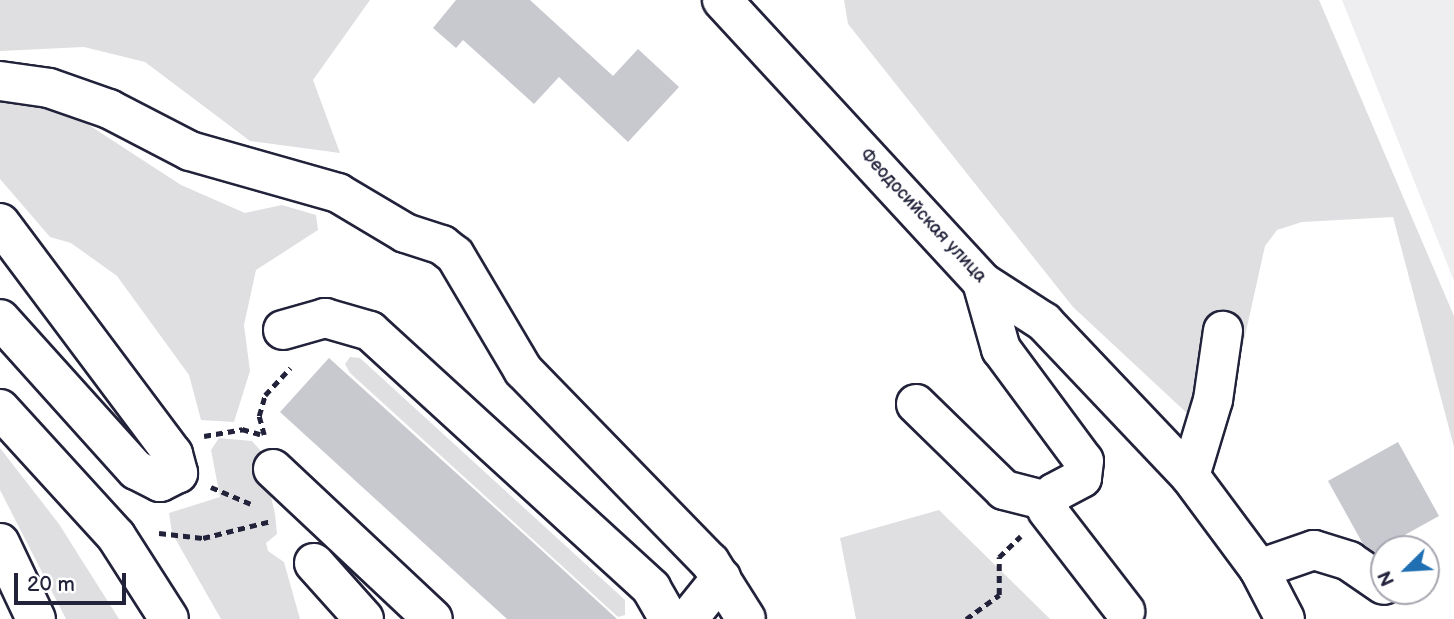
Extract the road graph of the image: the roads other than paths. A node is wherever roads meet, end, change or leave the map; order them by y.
1 (722, 0) edge
2 (0, 82) edge
3 (0, 223) edge
4 (982, 282) junction
5 (0, 319) edge
6 (1223, 331) dead end
7 (291, 344) road end
8 (916, 404) dead end
9 (0, 409) edge
10 (270, 449) road end
11 (1190, 476) junction
12 (1047, 506) junction
13 (0, 543) edge
14 (314, 563) road end
15 (1259, 569) junction
16 (1370, 575) edge
17 (722, 578) junction
18 (1125, 611) dead end
19 (36, 619) edge
20 (169, 619) edge
21 (364, 619) edge
22 (433, 619) edge
23 (669, 619) edge
24 (688, 619) edge
25 (746, 619) edge
26 (1285, 619) edge

1 - 4 street, Феодосийская улица
2 - 17 street
3 - 5 street
4 - 11 street, Феодосийская улица
4 - 12 street
6 - 11 street
7 - 23 street
8 - 12 street
9 - 20 street
10 - 22 street
11 - 15 street, Феодосийская улица
12 - 18 street
13 - 19 street
14 - 21 street
15 - 16 street
15 - 26 street, Феодосийская улица
17 - 24 street
17 - 25 street

